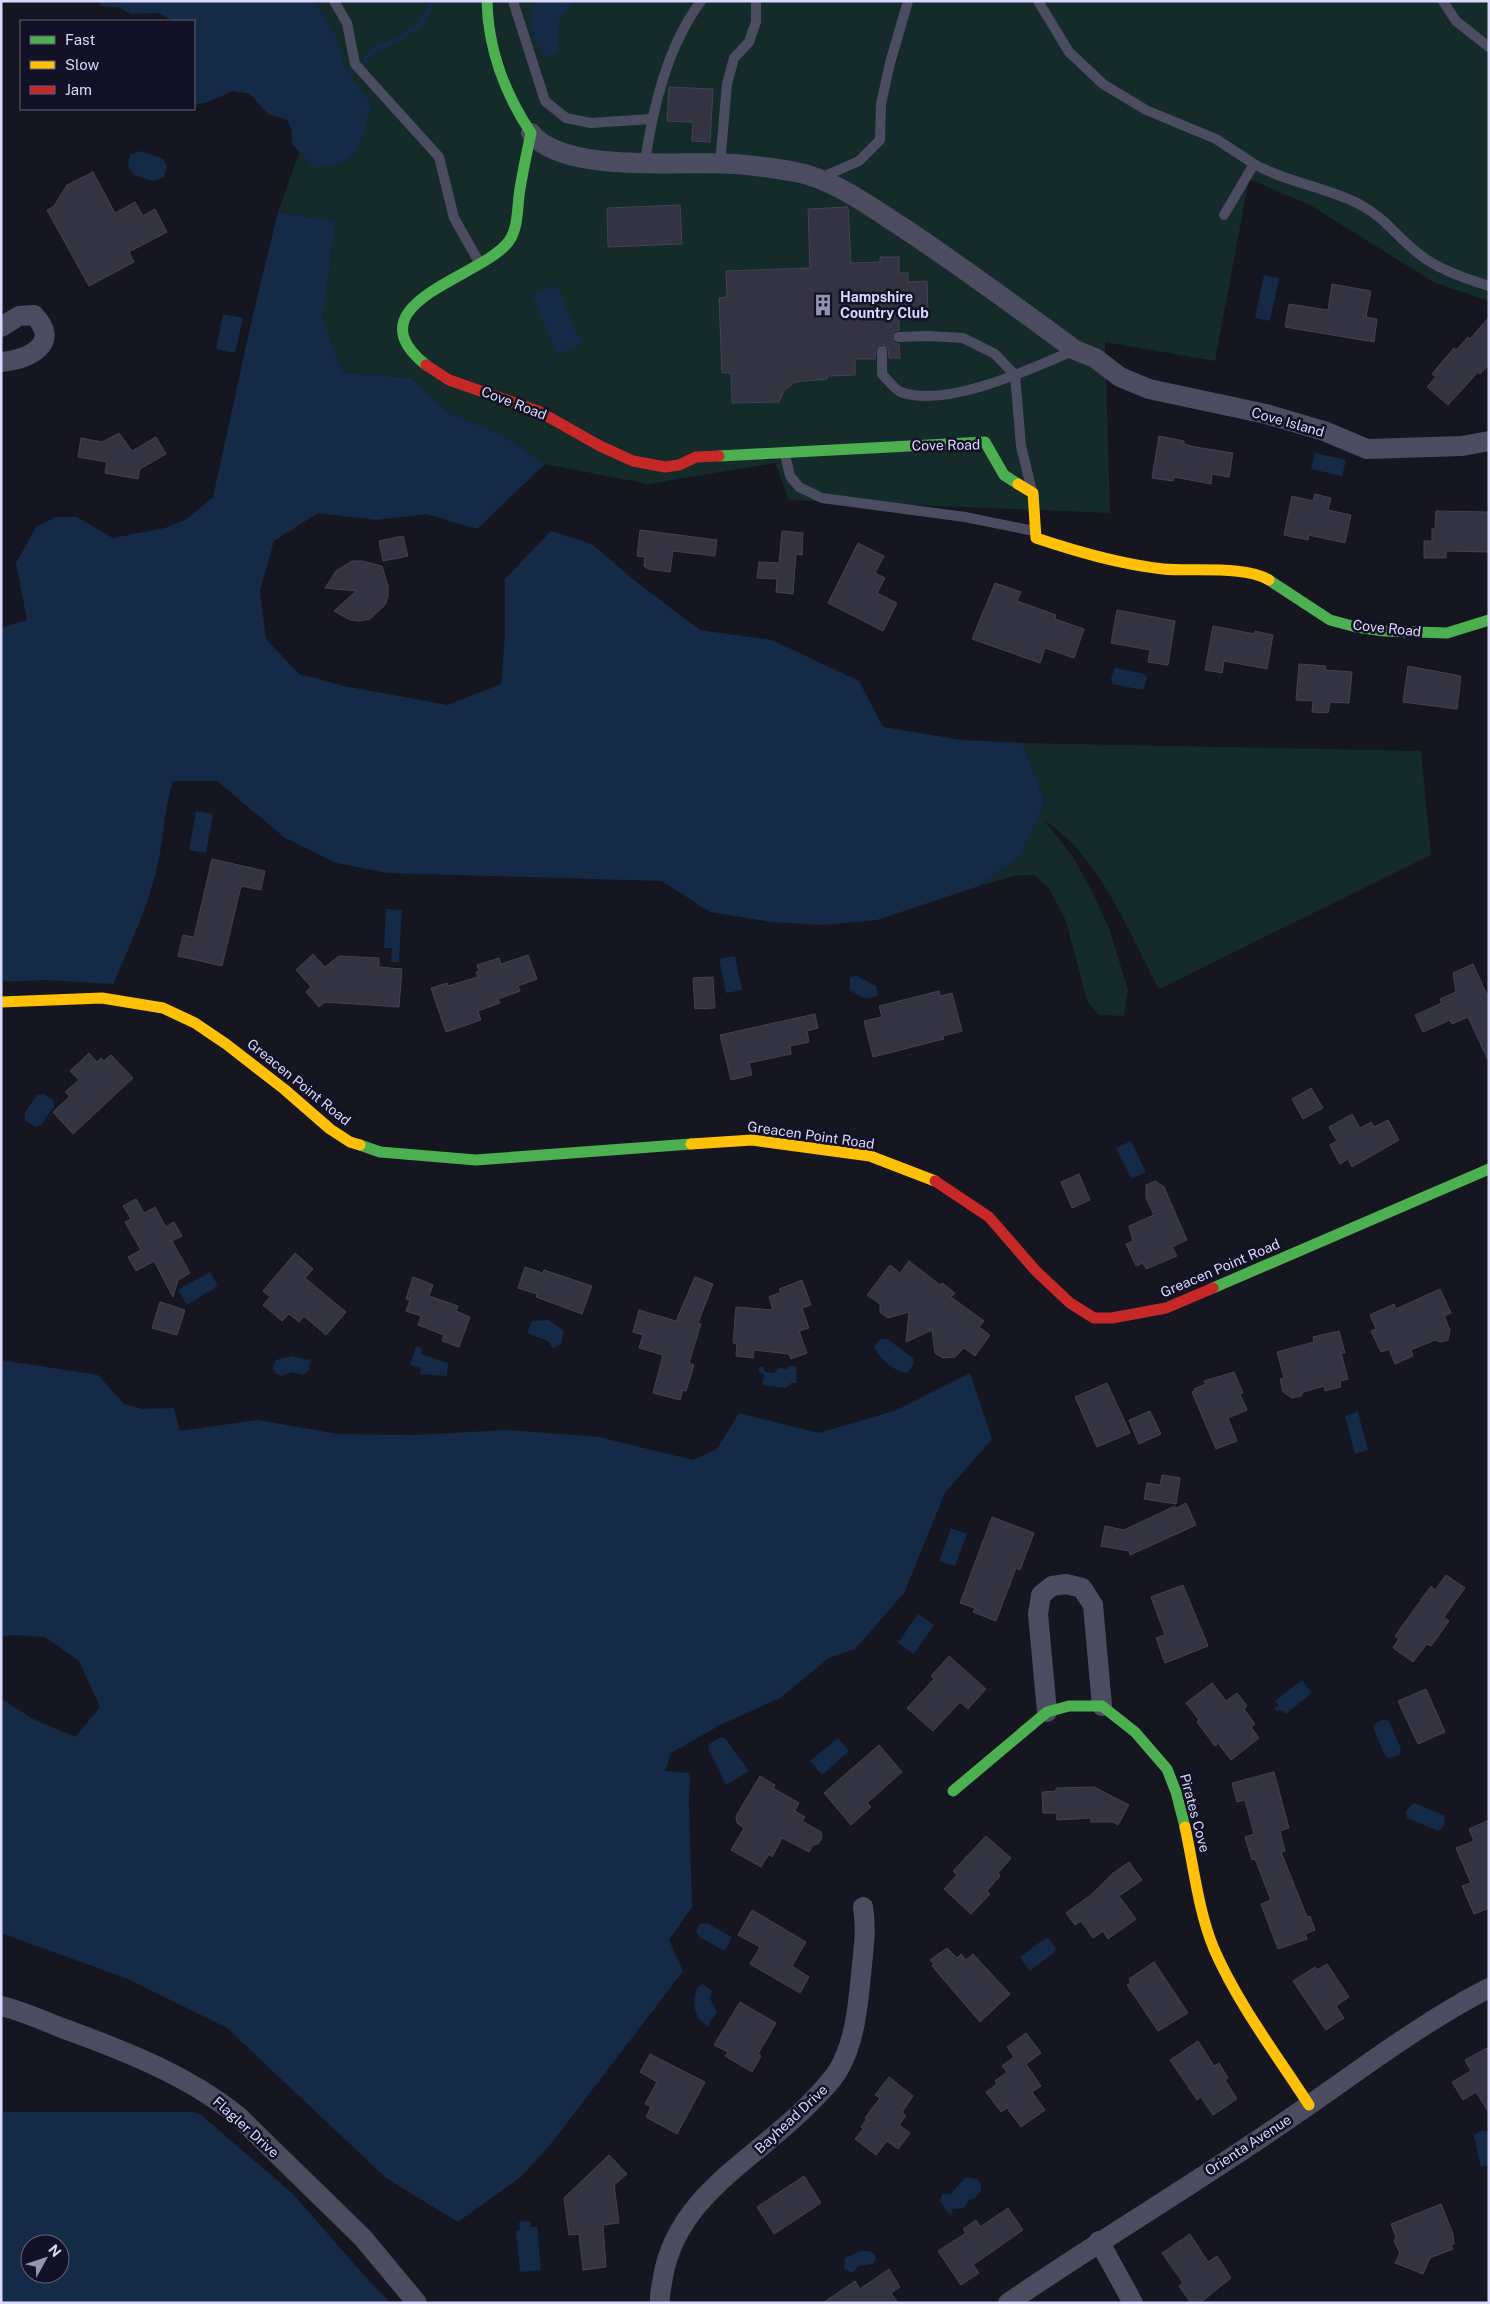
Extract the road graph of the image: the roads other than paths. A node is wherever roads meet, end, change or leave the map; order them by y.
1 (334, 1) edge
2 (487, 1) edge
3 (513, 1) edge
4 (701, 1) edge
5 (756, 1) edge
6 (908, 1) edge
7 (1038, 1) edge
8 (1443, 1) edge
9 (1489, 47) edge
10 (651, 119) junction
11 (531, 133) junction
12 (645, 162) junction
13 (720, 164) junction
14 (1254, 164) junction
15 (817, 180) junction
16 (1224, 215) dead end
17 (480, 265) junction
18 (1489, 286) edge
19 (1, 327) edge
20 (898, 338) dead end
21 (1075, 350) junction
22 (882, 351) dead end
23 (1, 362) edge
24 (1015, 376) junction
25 (1489, 441) edge
26 (785, 453) junction
27 (1033, 492) junction
28 (1035, 531) junction
29 (1489, 620) edge
30 (1, 1002) edge
31 (1489, 1169) edge
32 (1102, 1706) junction
33 (1047, 1712) junction
34 (953, 1791) dead end
35 (863, 1907) dead end
36 (1489, 1988) edge
37 (1, 2006) edge
38 (1309, 2106) junction
39 (1099, 2241) junction
40 (417, 2303) edge
41 (660, 2303) edge
42 (1008, 2303) edge
43 (1133, 2303) edge

1 - 17 lane
2 - 11 street
3 - 10 lane
4 - 10 lane
5 - 13 lane
6 - 15 lane
7 - 14 lane
8 - 9 lane
10 - 12 lane
11 - 12 street
11 - 17 street
12 - 13 street
13 - 15 street
14 - 16 lane
14 - 18 lane
15 - 21 street
17 - 26 street, Cove Road
19 - 23 street
20 - 24 lane
21 - 24 lane
21 - 25 street, Cove Island
22 - 24 lane
24 - 27 lane
26 - 27 street, Cove Road
26 - 28 lane
27 - 28 street
28 - 29 street, Cove Road
30 - 31 street, Greacen Point Road
32 - 33 street
32 - 33 street
32 - 38 street, Pirates Cove
33 - 34 street
35 - 41 street, Bayhead Drive
36 - 38 street, Orienta Avenue
37 - 40 street, Flagler Drive
38 - 39 street, Orienta Avenue
39 - 42 street, Orienta Avenue
39 - 43 street

